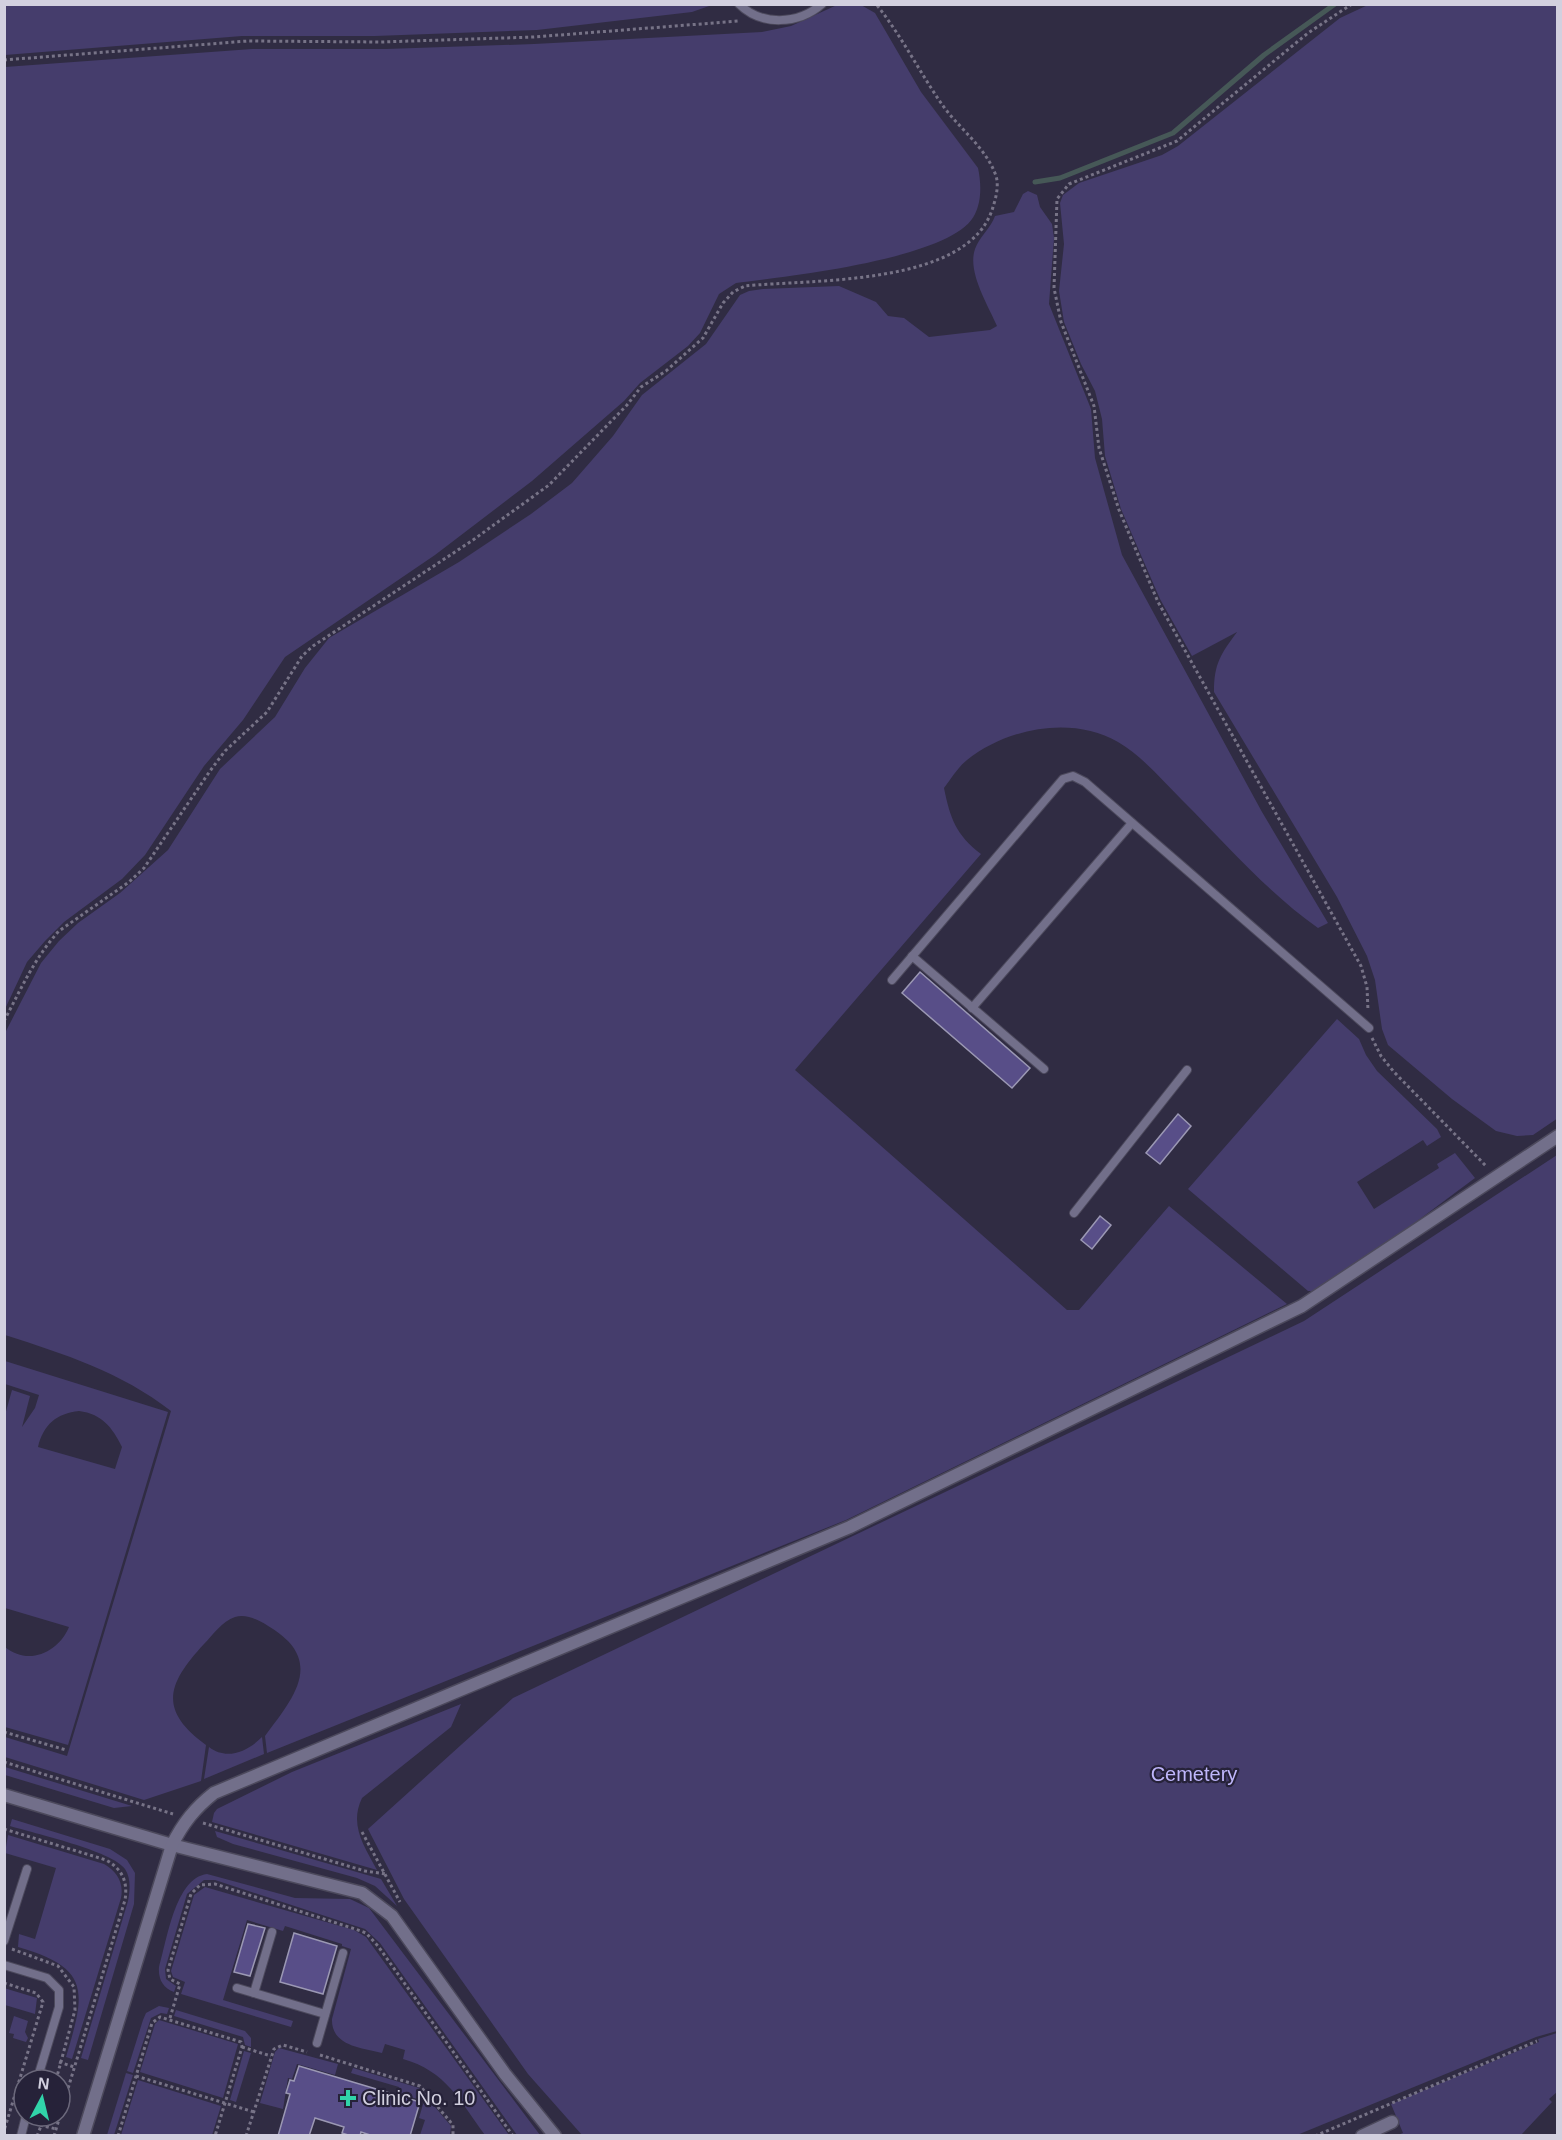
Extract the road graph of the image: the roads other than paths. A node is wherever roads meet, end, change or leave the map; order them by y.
1 (739, 4) edge
2 (822, 4) edge
3 (1132, 822) junction
4 (912, 956) junction
5 (892, 980) dead end
6 (972, 1008) junction
7 (1369, 1028) road end
8 (1044, 1069) dead end
9 (1187, 1070) dead end
10 (1557, 1136) edge
11 (1074, 1213) dead end
12 (4, 1795) edge
13 (172, 1845) junction
14 (27, 1869) dead end
15 (272, 1932) dead end
16 (4, 1941) edge
17 (343, 1953) dead end
18 (4, 1965) edge
19 (237, 1988) dead end
20 (254, 1993) junction
21 (325, 2014) junction
22 (317, 2043) dead end
23 (41, 2068) edge
24 (1392, 2122) dead end
25 (83, 2136) edge
26 (555, 2136) edge
27 (1362, 2136) edge

1 - 2 lane
3 - 4 lane
3 - 6 lane
3 - 7 lane
4 - 5 lane
4 - 6 lane
6 - 8 lane
9 - 11 lane
10 - 13 street
12 - 13 street
13 - 25 street
13 - 26 street
14 - 16 lane
15 - 20 lane
17 - 21 lane
18 - 23 lane
19 - 20 lane
20 - 21 lane
21 - 22 lane
24 - 27 street

